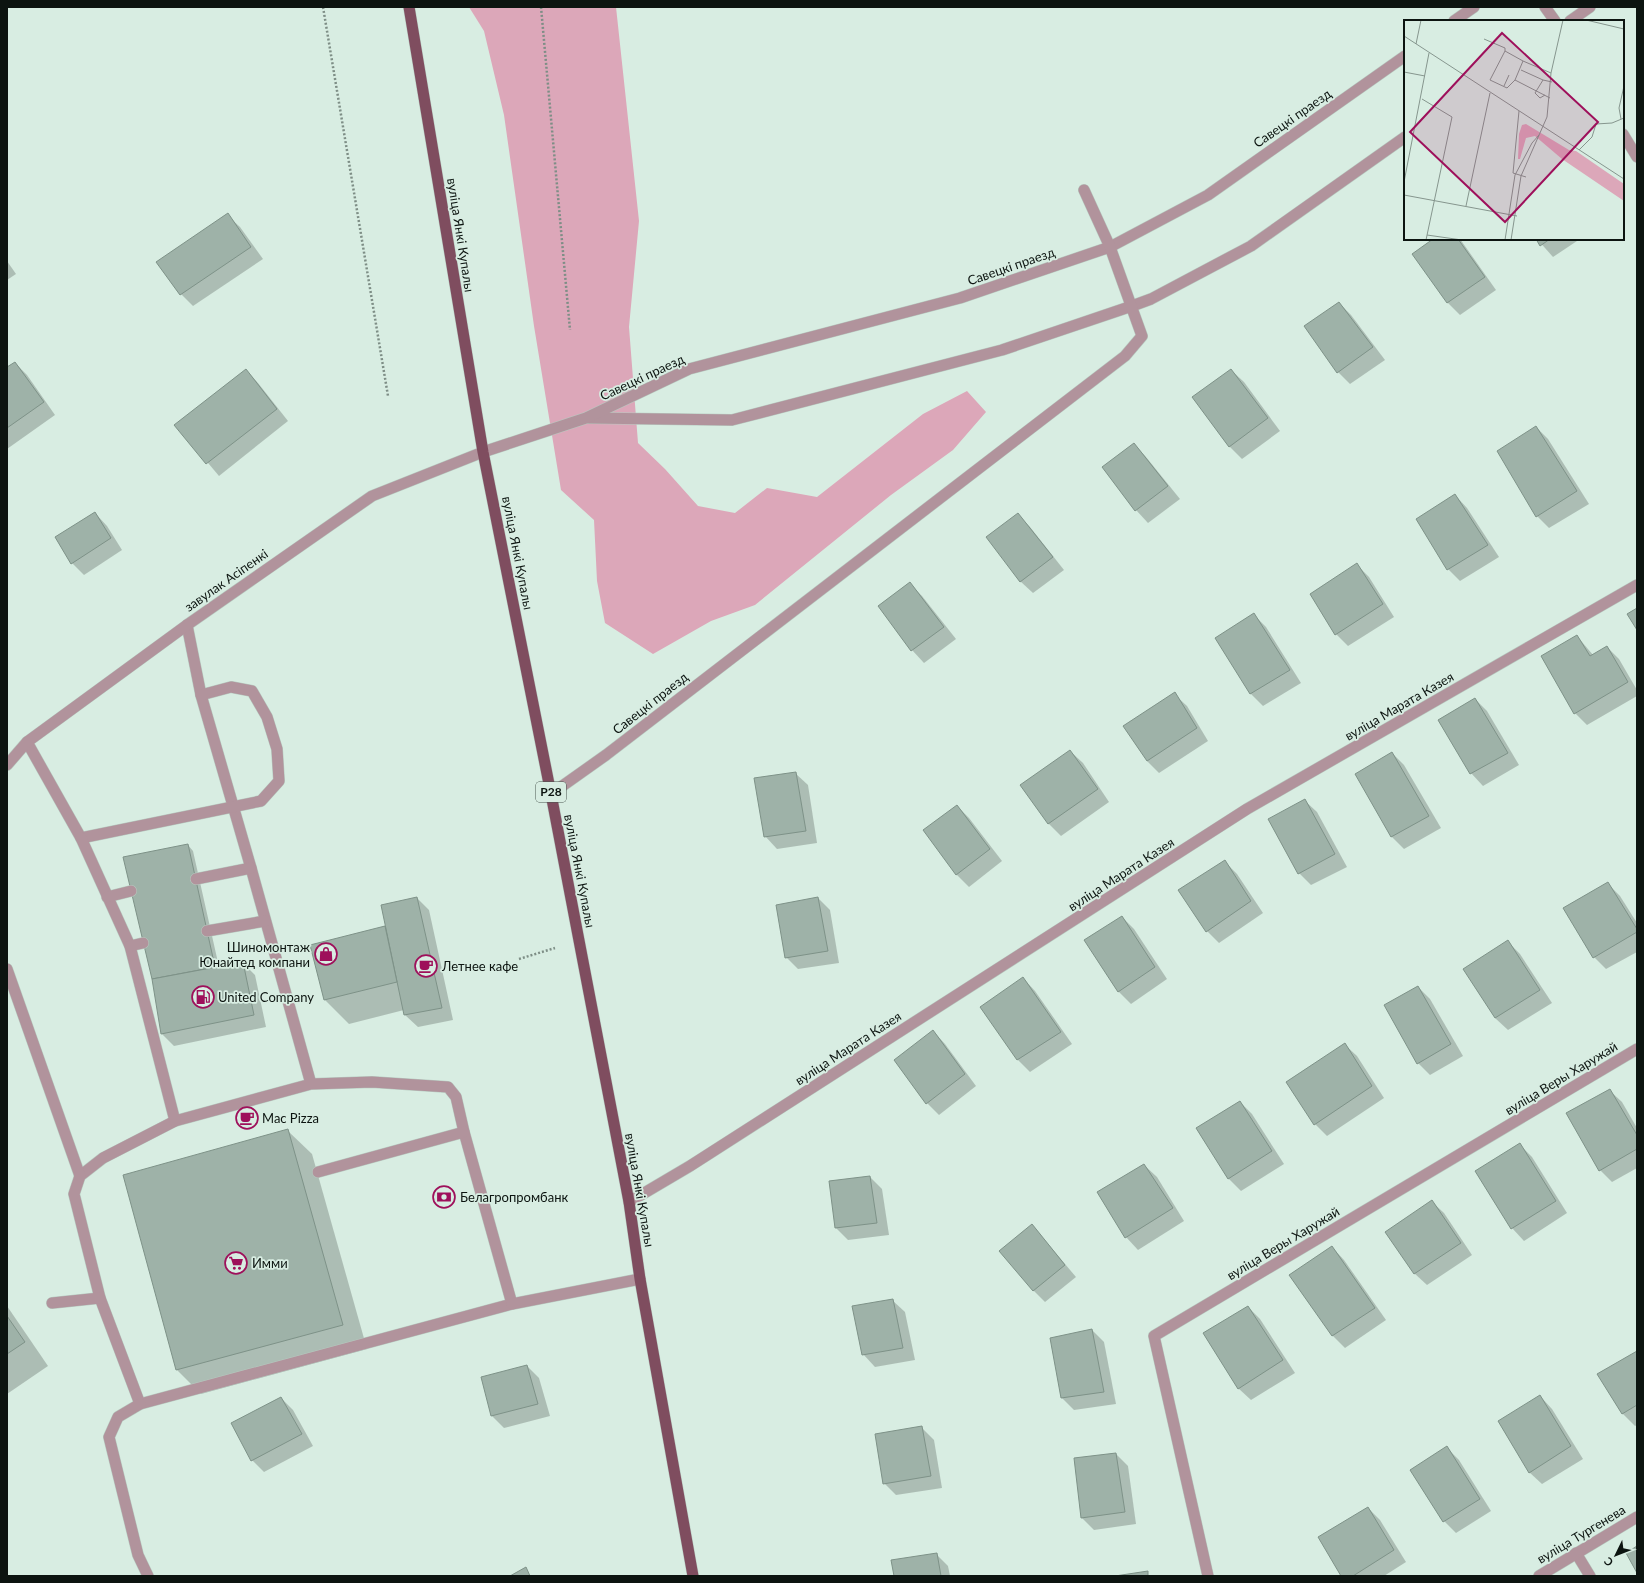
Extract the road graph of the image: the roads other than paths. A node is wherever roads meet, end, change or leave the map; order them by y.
1 (409, 7) edge
2 (1474, 7) edge
3 (1545, 7) edge
4 (1590, 7) edge
5 (1455, 20) edge
6 (1554, 20) edge
7 (1571, 20) edge
8 (1404, 57) edge
9 (1624, 136) edge
10 (1404, 138) edge
11 (1637, 157) edge
12 (1084, 190) dead end
13 (1110, 247) junction
14 (1132, 306) junction
15 (586, 418) junction
16 (483, 452) junction
17 (1637, 585) edge
18 (186, 625) junction
19 (201, 695) junction
20 (27, 742) junction
21 (7, 765) edge
22 (551, 794) junction
23 (234, 808) junction
24 (81, 838) junction
25 (251, 868) junction
26 (196, 879) dead end
27 (131, 892) dead end
28 (107, 897) junction
29 (265, 921) junction
30 (207, 931) dead end
31 (143, 943) dead end
32 (130, 946) junction
33 (7, 969) edge
34 (1637, 1049) edge
35 (311, 1084) junction
36 (176, 1121) junction
37 (464, 1132) junction
38 (318, 1172) dead end
39 (80, 1176) junction
40 (629, 1202) junction
41 (640, 1279) junction
42 (100, 1298) junction
43 (52, 1303) dead end
44 (512, 1304) junction
45 (140, 1404) junction
46 (1637, 1517) edge
47 (1576, 1553) junction
48 (148, 1576) edge
49 (692, 1576) edge
50 (1208, 1576) edge
51 (1539, 1576) edge
52 (1590, 1576) edge

1 - 16 main road, вуліца Янкі Купалы / Р28
2 - 5 street
3 - 6 street
4 - 7 street
8 - 13 street, Савецкі праезд
9 - 11 street
10 - 14 street, Савецкі праезд
12 - 13 street
13 - 14 street
13 - 15 street, Савецкі праезд
14 - 15 street, Савецкі праезд
14 - 22 street, Савецкі праезд
15 - 16 street, Савецкі праезд
16 - 18 street, завулак Асіпенкі
16 - 22 main road, вуліца Янкі Купалы / Р28
17 - 40 street, вуліца Марата Казея
18 - 19 street
18 - 20 street, завулак Асіпенкі
19 - 23 street
19 - 23 street
20 - 21 street, завулак Асіпенкі
20 - 24 street
22 - 40 main road, вуліца Янкі Купалы / Р28
23 - 24 street
23 - 25 street
24 - 28 street
25 - 26 street
25 - 29 street
27 - 28 street
28 - 32 street
29 - 30 street
29 - 35 street
31 - 32 street
32 - 36 street
33 - 39 street
34 - 50 street, вуліца Веры Харужай
35 - 36 street
35 - 37 street
36 - 39 street
37 - 38 street
37 - 44 street
39 - 42 street
40 - 41 main road, вуліца Янкі Купалы / Р28
41 - 44 street
41 - 49 main road, вуліца Янкі Купалы / Р28
42 - 43 street
42 - 45 street
44 - 45 street
45 - 48 street
46 - 47 street, вуліца Тургенева
47 - 51 street, вуліца Тургенева
47 - 52 street

